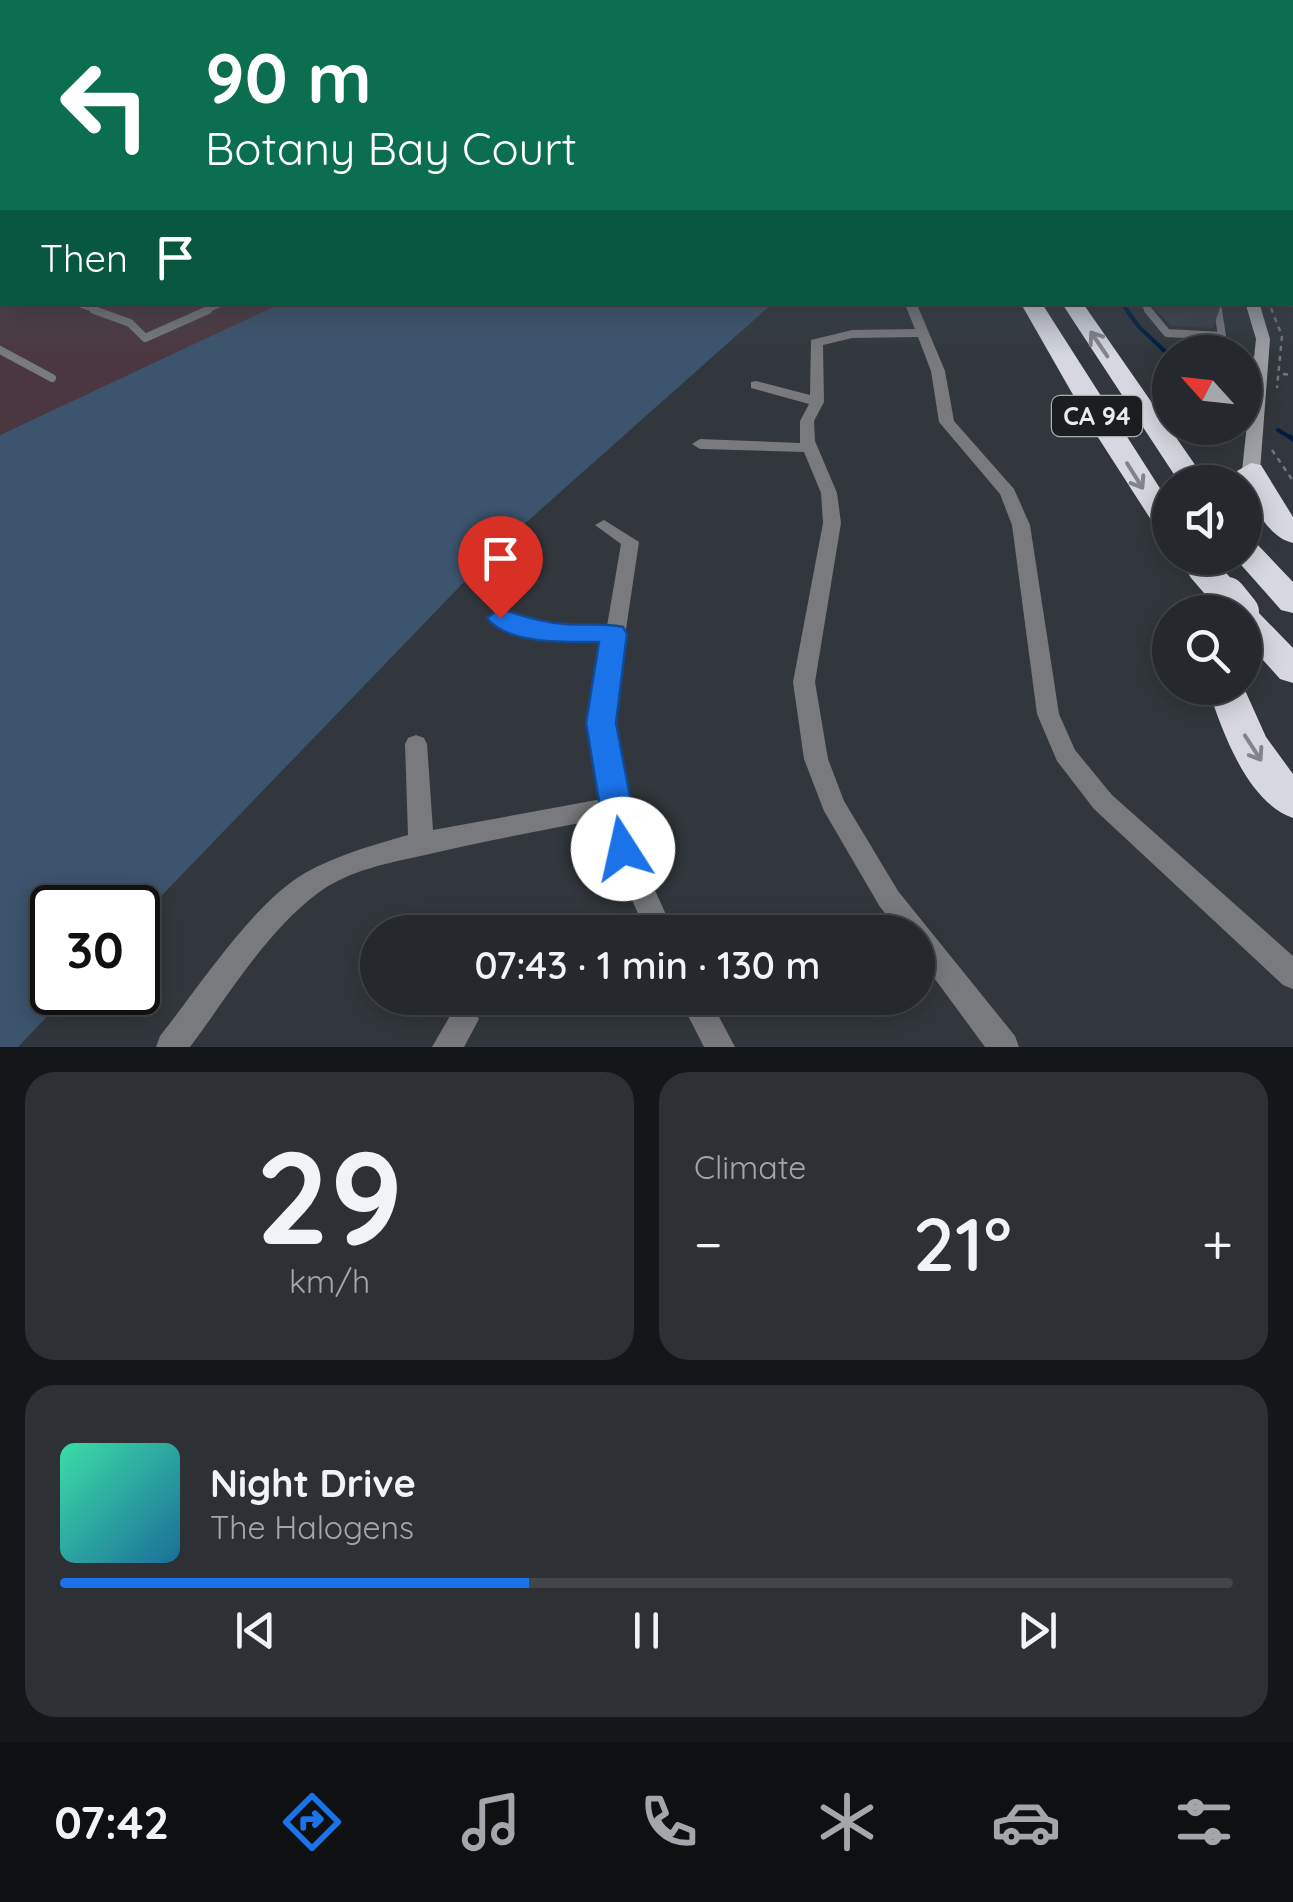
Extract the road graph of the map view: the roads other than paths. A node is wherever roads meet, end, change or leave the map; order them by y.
1 (80, 305) edge
2 (219, 305) edge
3 (911, 305) edge
4 (1032, 305) edge
5 (1073, 305) edge
6 (1143, 305) edge
7 (1215, 305) edge
8 (1253, 305) edge
9 (920, 333) junction
10 (1180, 335) edge
11 (1222, 335) edge
12 (1262, 340) edge
13 (0, 350) edge
14 (52, 378) dead end
15 (756, 385) dead end
16 (817, 402) junction
17 (700, 444) dead end
18 (812, 448) junction
19 (1181, 465) edge
20 (1262, 492) edge
21 (1152, 499) edge
22 (604, 525) dead end
23 (1293, 534) edge
24 (1262, 569) edge
25 (1209, 575) edge
26 (1282, 592) edge
27 (1225, 595) edge
28 (500, 618) dead end
29 (614, 634) junction
30 (1262, 638) edge
31 (1293, 670) edge
32 (1232, 705) edge
33 (416, 744) dead end
34 (1293, 800) edge
35 (616, 806) junction
36 (421, 845) junction
37 (652, 915) edge
38 (902, 915) edge
39 (935, 958) edge
40 (1293, 975) edge
41 (703, 1015) edge
42 (464, 1019) dead end
43 (171, 1047) edge
44 (446, 1047) edge
45 (720, 1047) edge
46 (1004, 1047) edge

1 - 2 lane
3 - 9 street
4 -> 21 highway, CA 94
19 -> 5 highway, CA 94
6 - 10 lane
7 - 11 lane
8 - 12 main road
9 - 16 street
9 - 40 street
13 - 14 lane
15 - 16 street
16 - 18 street
17 - 18 street
18 - 38 street
20 - 23 highway
22 - 29 street
24 - 26 highway
25 - 27 highway, bridge
28 - 29 street
29 - 35 street
30 - 31 highway
32 -> 34 highway
33 - 36 street
35 - 36 street
35 - 37 street
36 - 43 street
39 - 46 street
41 - 45 street
42 - 44 street

